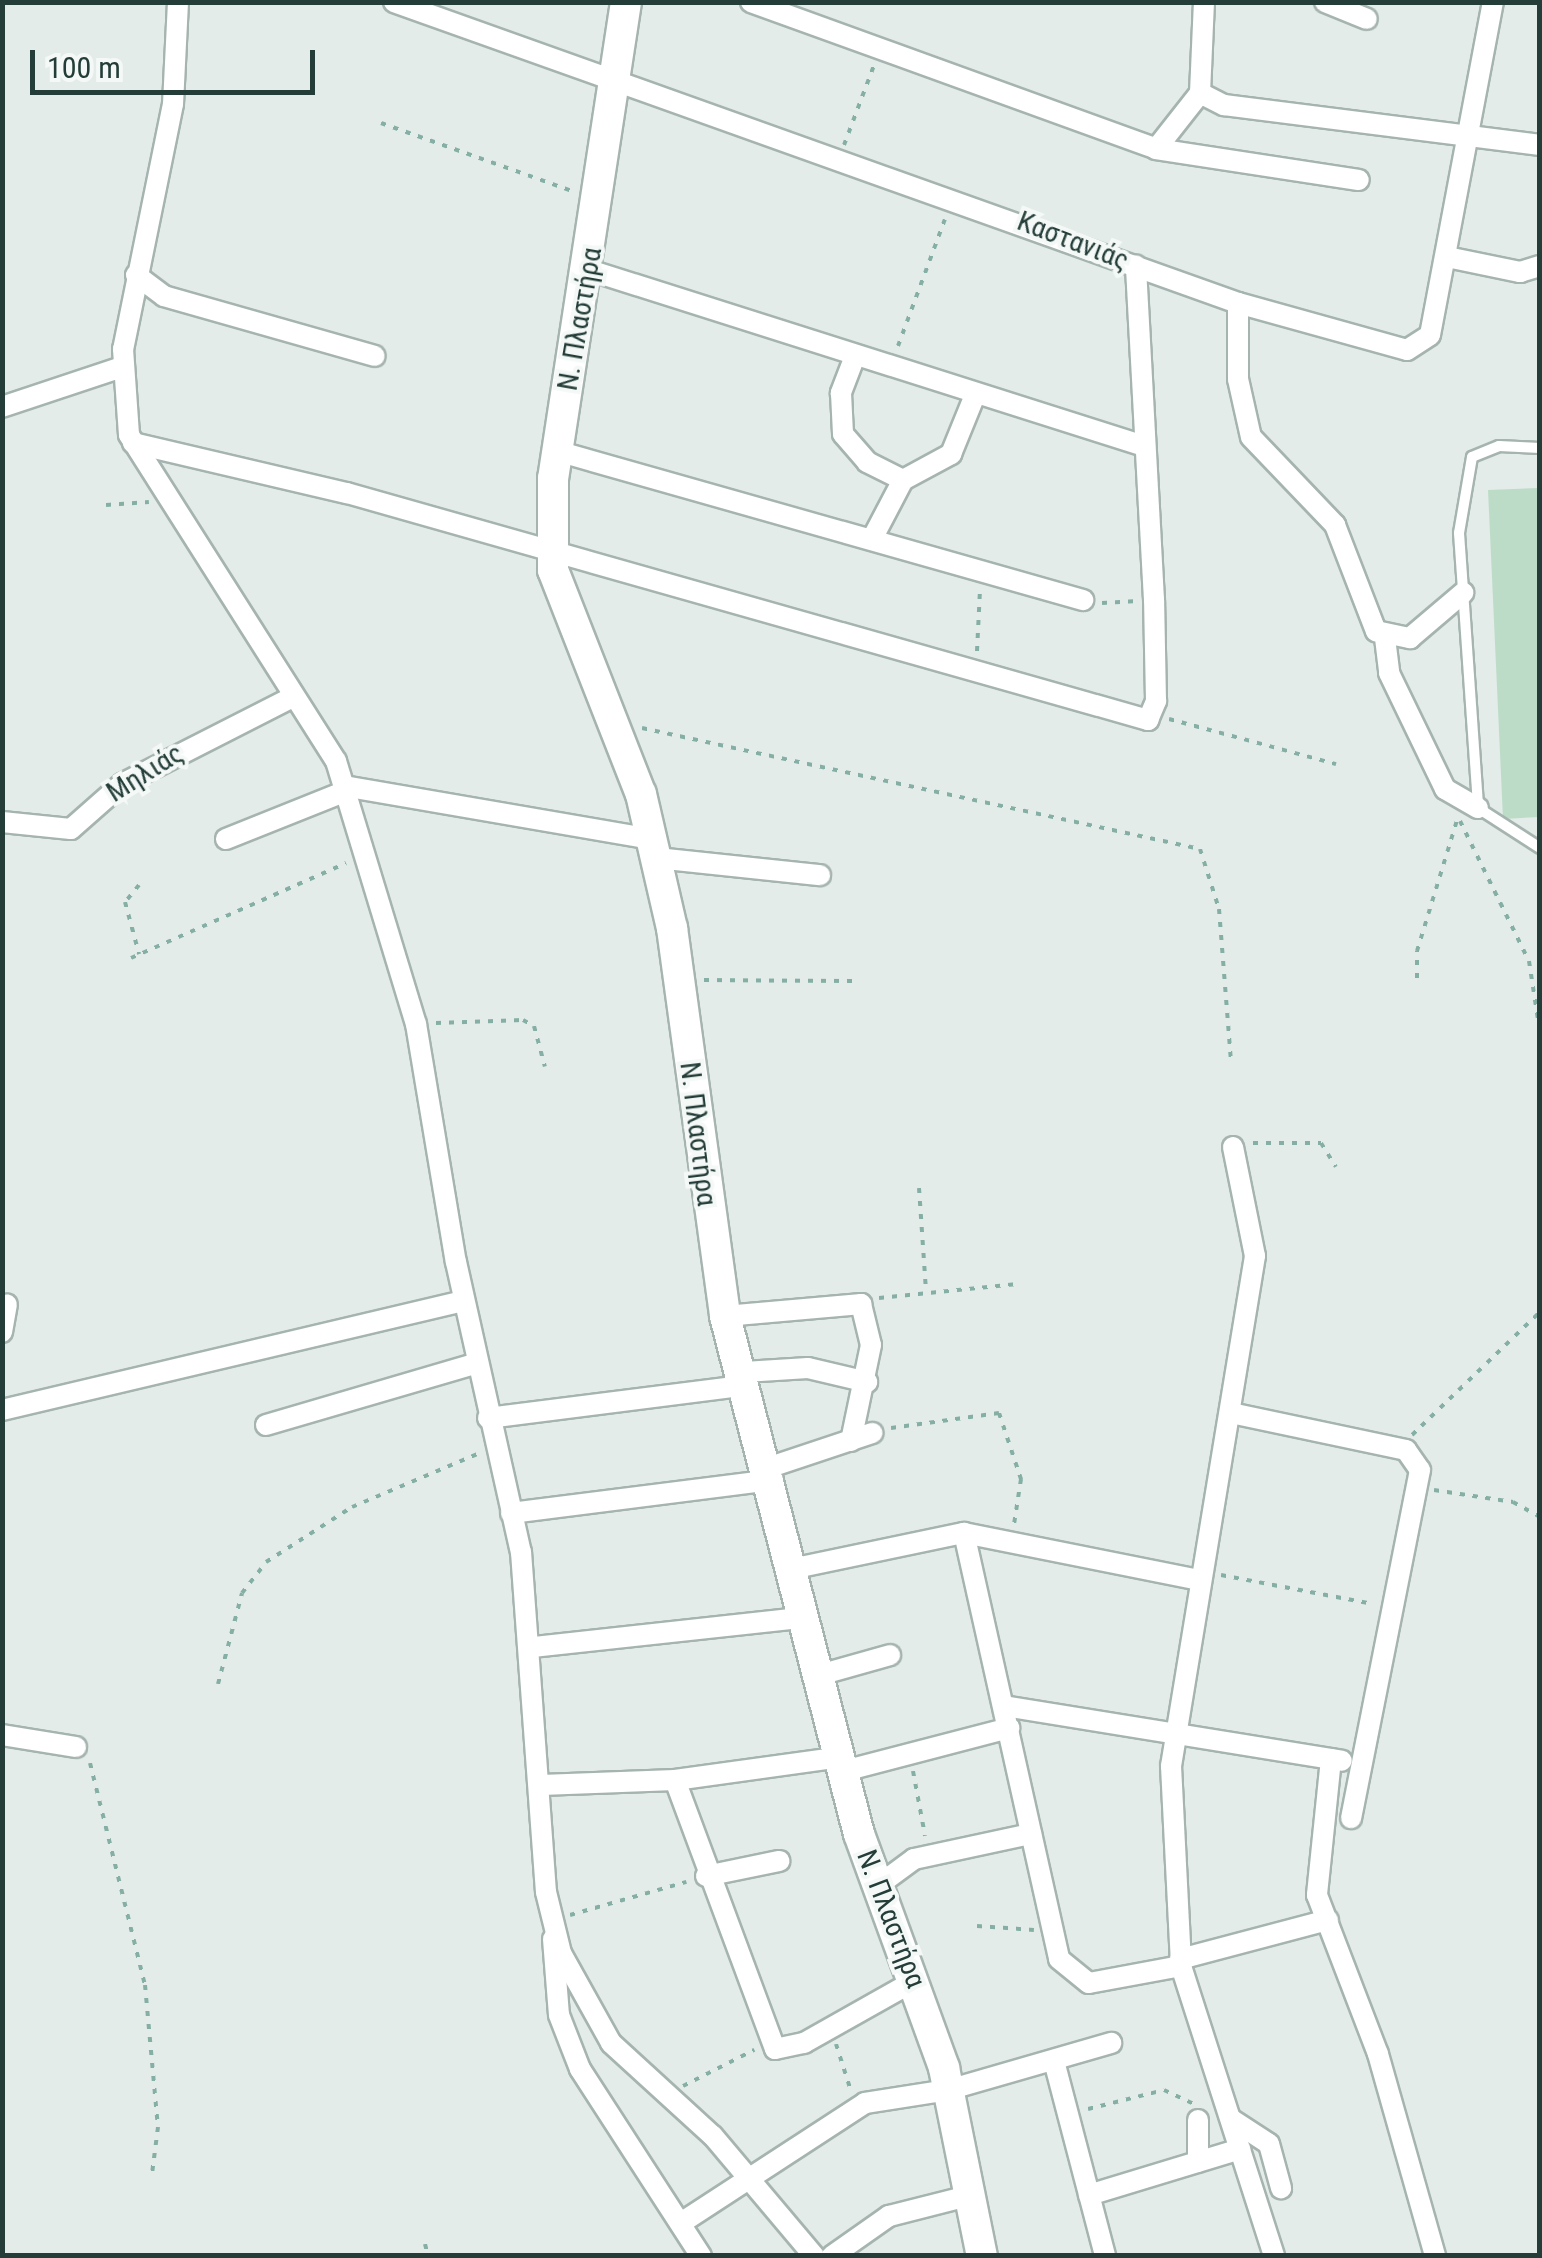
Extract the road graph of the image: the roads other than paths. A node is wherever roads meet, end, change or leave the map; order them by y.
1 (178, 2) edge
2 (394, 2) edge
3 (626, 2) edge
4 (751, 2) edge
5 (1204, 2) edge
6 (1325, 2) edge
7 (1493, 2) edge
8 (1368, 19) dead end
9 (616, 80) junction
10 (1200, 93) junction
11 (1472, 136) junction
12 (1540, 145) edge
13 (1156, 149) junction
14 (1359, 180) dead end
15 (1447, 257) junction
16 (1136, 265) junction
17 (1540, 266) edge
18 (589, 270) junction
19 (136, 275) junction
20 (1238, 303) junction
21 (375, 356) dead end
22 (854, 356) junction
23 (122, 366) junction
24 (975, 395) junction
25 (2, 407) edge
26 (133, 443) junction
27 (1141, 445) junction
28 (1540, 448) edge
29 (557, 452) junction
30 (903, 480) junction
31 (872, 539) junction
32 (550, 550) junction
33 (1463, 594) junction
34 (1083, 600) road end
35 (1385, 638) junction
36 (288, 699) junction
37 (345, 789) junction
38 (1478, 808) junction
39 (2, 822) edge
40 (226, 840) dead end
41 (1540, 848) edge
42 (654, 849) junction
43 (820, 875) dead end
44 (1233, 1147) road end
45 (464, 1301) junction
46 (7, 1304) dead end
47 (725, 1316) junction
48 (2, 1332) edge
49 (478, 1363) junction
50 (746, 1378) junction
51 (867, 1382) junction
52 (2, 1410) edge
53 (1232, 1413) junction
54 (488, 1418) junction
55 (266, 1425) dead end
56 (872, 1433) road end
57 (850, 1441) junction
58 (771, 1473) junction
59 (511, 1512) junction
60 (964, 1534) junction
61 (791, 1569) junction
62 (1195, 1579) junction
63 (801, 1618) junction
64 (534, 1647) junction
65 (890, 1654) dead end
66 (816, 1676) junction
67 (1004, 1706) junction
68 (1008, 1728) junction
69 (1172, 1733) junction
70 (2, 1735) edge
71 (76, 1747) road end
72 (1331, 1760) junction
73 (1357, 1760) junction
74 (842, 1764) junction
75 (675, 1780) junction
76 (541, 1785) junction
77 (1350, 1818) dead end
78 (1031, 1834) junction
79 (779, 1860) dead end
80 (706, 1876) junction
81 (876, 1887) junction
82 (1328, 1920) junction
83 (552, 1925) junction
84 (1181, 1963) junction
85 (914, 1980) junction
86 (1111, 2043) dead end
87 (1054, 2062) junction
88 (948, 2090) junction
89 (1231, 2119) junction
90 (1198, 2120) road end
91 (1240, 2149) junction
92 (1198, 2162) junction
93 (748, 2175) junction
94 (1281, 2188) dead end
95 (1089, 2195) junction
96 (968, 2196) junction
97 (684, 2222) junction
98 (869, 2230) junction
99 (701, 2256) edge
100 (814, 2256) edge
101 (832, 2256) edge
102 (869, 2256) edge
103 (982, 2256) edge
104 (1105, 2256) edge
105 (1274, 2256) edge
106 (1434, 2256) edge

1 - 19 street
2 - 9 street, Καστανιάς
3 - 9 street, Ν. Πλαστήρα
4 - 13 street
5 - 10 street
6 - 8 street
7 - 11 street, Καστανιάς
9 - 16 street, Καστανιάς
9 - 18 street, Ν. Πλαστήρα
10 - 11 street
10 - 13 street
11 - 12 street
11 - 15 street, Καστανιάς
13 - 14 street
15 - 17 street
15 - 20 street, Καστανιάς
16 - 20 street, Καστανιάς
16 - 27 street
18 - 22 street
18 - 29 street, Ν. Πλαστήρα
19 - 21 street
19 - 23 street
20 - 35 street
22 - 24 street
22 - 30 street
23 - 25 street
23 - 26 street
24 - 27 street
24 - 30 street
26 - 32 street
26 - 36 street
27 - 32 street
28 - 33 lane
29 - 31 street
29 - 32 street, Ν. Πλαστήρα
30 - 31 street
31 - 34 street
32 - 42 street, Ν. Πλαστήρα
33 - 35 street
33 - 38 lane
35 - 38 street
36 - 37 street
36 - 39 street, Μηλιάς
37 - 40 street
37 - 42 street
37 - 45 street
38 - 41 lane
42 - 43 street
42 - 47 street, Ν. Πλαστήρα
44 - 53 street
45 - 49 street
45 - 52 street
46 - 48 street
47 - 50 street, Ν. Πλαστήρα
47 - 51 street
49 - 54 street
49 - 55 street
50 - 51 street
50 - 54 street
50 - 58 street, Ν. Πλαστήρα
51 - 57 street
53 - 62 street
53 - 73 street
54 - 59 street
56 - 57 street
57 - 58 street
58 - 59 street
58 - 61 street, Ν. Πλαστήρα
59 - 64 street
60 - 61 street
60 - 62 street
60 - 67 street
61 - 63 street, Ν. Πλαστήρα
62 - 69 street
63 - 64 street
63 - 66 street, Ν. Πλαστήρα
64 - 76 street
65 - 66 street
66 - 74 street, Ν. Πλαστήρα
67 - 68 street
67 - 69 street
68 - 74 street
68 - 78 street
69 - 72 street
69 - 84 street
70 - 71 street
72 - 73 street
72 - 82 street
73 - 77 street
74 - 75 street
74 - 81 street, Ν. Πλαστήρα
75 - 76 street
75 - 80 street
76 - 83 street
78 - 81 street
78 - 84 street
79 - 80 street
80 - 85 street
81 - 85 street, Ν. Πλαστήρα
82 - 84 street
82 - 106 street
83 - 93 street
83 - 97 street
84 - 89 street
85 - 88 street, Ν. Πλαστήρα
86 - 87 street
87 - 88 street
87 - 95 street
88 - 93 street
88 - 96 street, Ν. Πλαστήρα
89 - 91 street
89 - 94 street
90 - 92 street
91 - 92 street
91 - 105 street
92 - 95 street
93 - 97 street
93 - 100 street
95 - 104 street
96 - 98 street
96 - 103 street, Ν. Πλαστήρα
97 - 99 street
98 - 101 street
98 - 102 street

